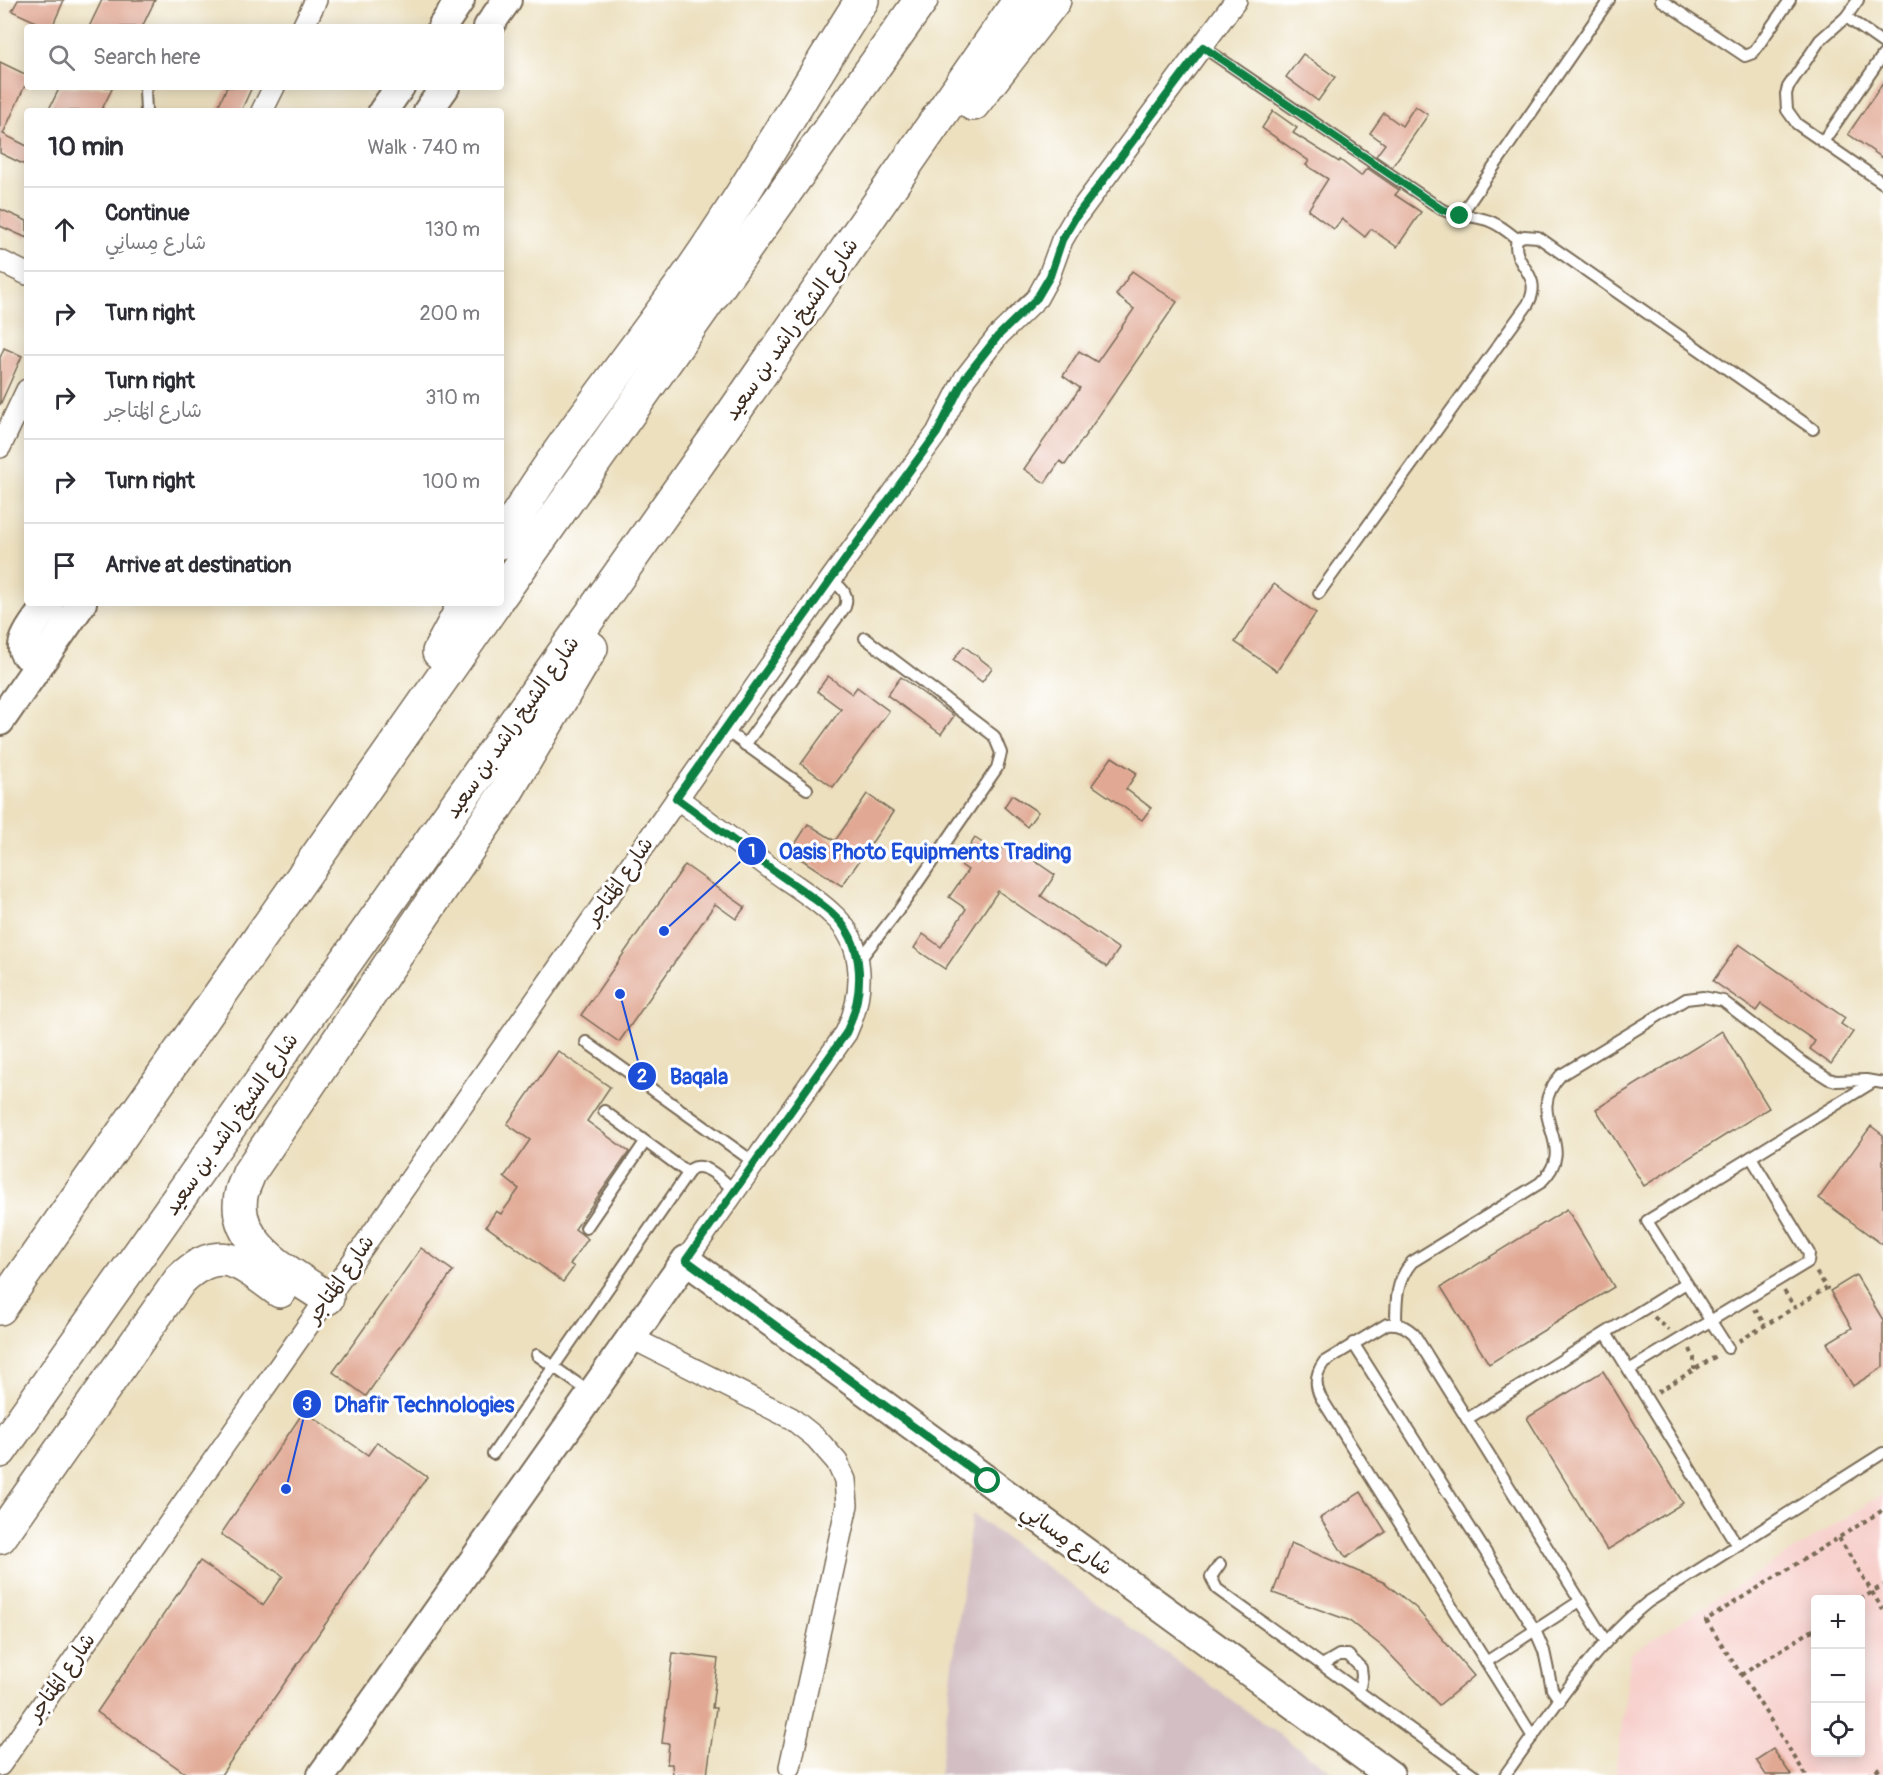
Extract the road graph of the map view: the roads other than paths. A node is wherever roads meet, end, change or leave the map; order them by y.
1 (316, 0) edge
2 (460, 0) edge
3 (507, 0) edge
4 (862, 0) edge
5 (921, 0) edge
6 (1020, 0) edge
7 (1054, 0) edge
8 (1236, 0) edge
9 (1661, 0) edge
10 (1790, 0) edge
11 (1858, 0) edge
12 (1606, 1) edge
13 (1846, 17) junction
14 (304, 24) edge
15 (444, 24) edge
16 (490, 24) edge
17 (1883, 43) edge
18 (1203, 47) junction
19 (1883, 55) edge
20 (145, 90) edge
21 (272, 90) edge
22 (398, 90) edge
23 (423, 90) edge
24 (443, 90) edge
25 (146, 108) edge
26 (264, 108) edge
27 (385, 108) edge
28 (416, 108) edge
29 (430, 108) edge
30 (1823, 142) junction
31 (1883, 183) edge
32 (1460, 216) junction
33 (1517, 238) junction
34 (0, 261) edge
35 (24, 273) edge
36 (753, 383) junction
37 (24, 396) edge
38 (1813, 429) dead end
39 (718, 435) junction
40 (0, 447) edge
41 (504, 537) edge
42 (831, 579) junction
43 (504, 590) edge
44 (1319, 593) dead end
45 (36, 606) edge
46 (47, 606) edge
47 (80, 606) edge
48 (463, 606) edge
49 (493, 606) edge
50 (864, 638) dead end
51 (49, 650) junction
52 (0, 657) edge
53 (0, 721) edge
54 (725, 730) junction
55 (745, 745) junction
56 (392, 750) junction
57 (807, 789) dead end
58 (676, 798) junction
59 (858, 963) junction
60 (586, 1042) dead end
61 (1878, 1082) edge
62 (604, 1111) dead end
63 (645, 1142) junction
64 (1751, 1157) junction
65 (755, 1163) junction
66 (688, 1173) junction
67 (735, 1191) junction
68 (586, 1228) dead end
69 (686, 1260) junction
70 (1686, 1283) junction
71 (321, 1307) junction
72 (0, 1308) edge
73 (1710, 1320) junction
74 (1396, 1324) junction
75 (1606, 1333) junction
76 (632, 1338) junction
77 (1353, 1343) junction
78 (1728, 1348) road end
79 (537, 1355) dead end
80 (553, 1367) junction
81 (1629, 1370) junction
82 (592, 1394) junction
83 (1467, 1419) junction
84 (0, 1451) edge
85 (1883, 1453) edge
86 (493, 1454) dead end
87 (0, 1537) edge
88 (1737, 1545) junction
89 (1220, 1564) dead end
90 (1580, 1601) junction
91 (1535, 1630) junction
92 (1606, 1642) junction
93 (1486, 1662) junction
94 (1322, 1665) junction
95 (1359, 1692) junction
96 (1560, 1701) junction
97 (1533, 1737) junction
98 (0, 1765) edge
99 (790, 1767) dead end
100 (322, 1775) edge
101 (1390, 1775) edge
102 (1474, 1775) edge
103 (1505, 1775) edge

1 - 14 street
2 - 15 street
3 - 16 street
4 - 41 highway
5 - 43 highway
6 - 36 highway, شارع الشيخ راشد بن سعيد
7 - 36 highway
8 - 18 street, شارع المُتاجر
9 - 10 lane
11 - 13 lane
12 - 32 lane
13 - 17 lane
13 - 30 lane
18 - 32 lane
18 - 42 street, شارع المُتاجر
19 - 30 lane
20 - 25 lane
21 - 26 street
22 - 27 street
23 - 28 street
24 - 29 street
30 - 31 lane
32 - 33 lane
33 - 38 lane
33 - 44 lane
34 - 35 street
36 - 39 highway, شارع الشيخ راشد بن سعيد
37 - 40 street
39 - 71 highway
39 - 84 highway, شارع الشيخ راشد بن سعيد
42 - 54 street, شارع المُتاجر
42 - 55 lane
45 - 52 street
46 - 51 street
47 - 51 street
48 - 56 highway
49 - 56 highway
50 - 59 lane
51 - 53 street
54 - 55 lane
54 - 58 street, شارع المُتاجر
55 - 57 lane
56 - 72 highway
58 - 59 street
58 - 71 street, شارع المُتاجر
59 - 65 street
60 - 65 lane
61 - 64 lane
61 - 74 lane
62 - 63 lane
63 - 66 lane
63 - 68 lane
64 - 70 lane
64 - 73 lane
65 - 67 street
66 - 67 lane
66 - 80 lane
67 - 69 street
69 - 76 street
69 - 101 street, شارع مِسانِي
70 - 73 lane
70 - 75 lane
71 - 87 highway
71 - 98 street, شارع المُتاجر
73 - 78 lane
73 - 81 lane
74 - 77 lane
74 - 83 lane
75 - 81 lane
75 - 83 lane
76 - 82 street
76 - 99 street
77 - 91 lane
77 - 93 lane
79 - 80 lane
80 - 82 lane
80 - 86 lane
81 - 88 lane
82 - 100 street
83 - 90 lane
85 - 88 lane
88 - 92 lane
89 - 94 lane
90 - 91 lane
90 - 92 lane
91 - 93 lane
91 - 96 lane
92 - 96 lane
93 - 97 lane
94 - 95 lane
94 - 95 lane
95 - 102 lane
96 - 97 lane
97 - 103 lane

